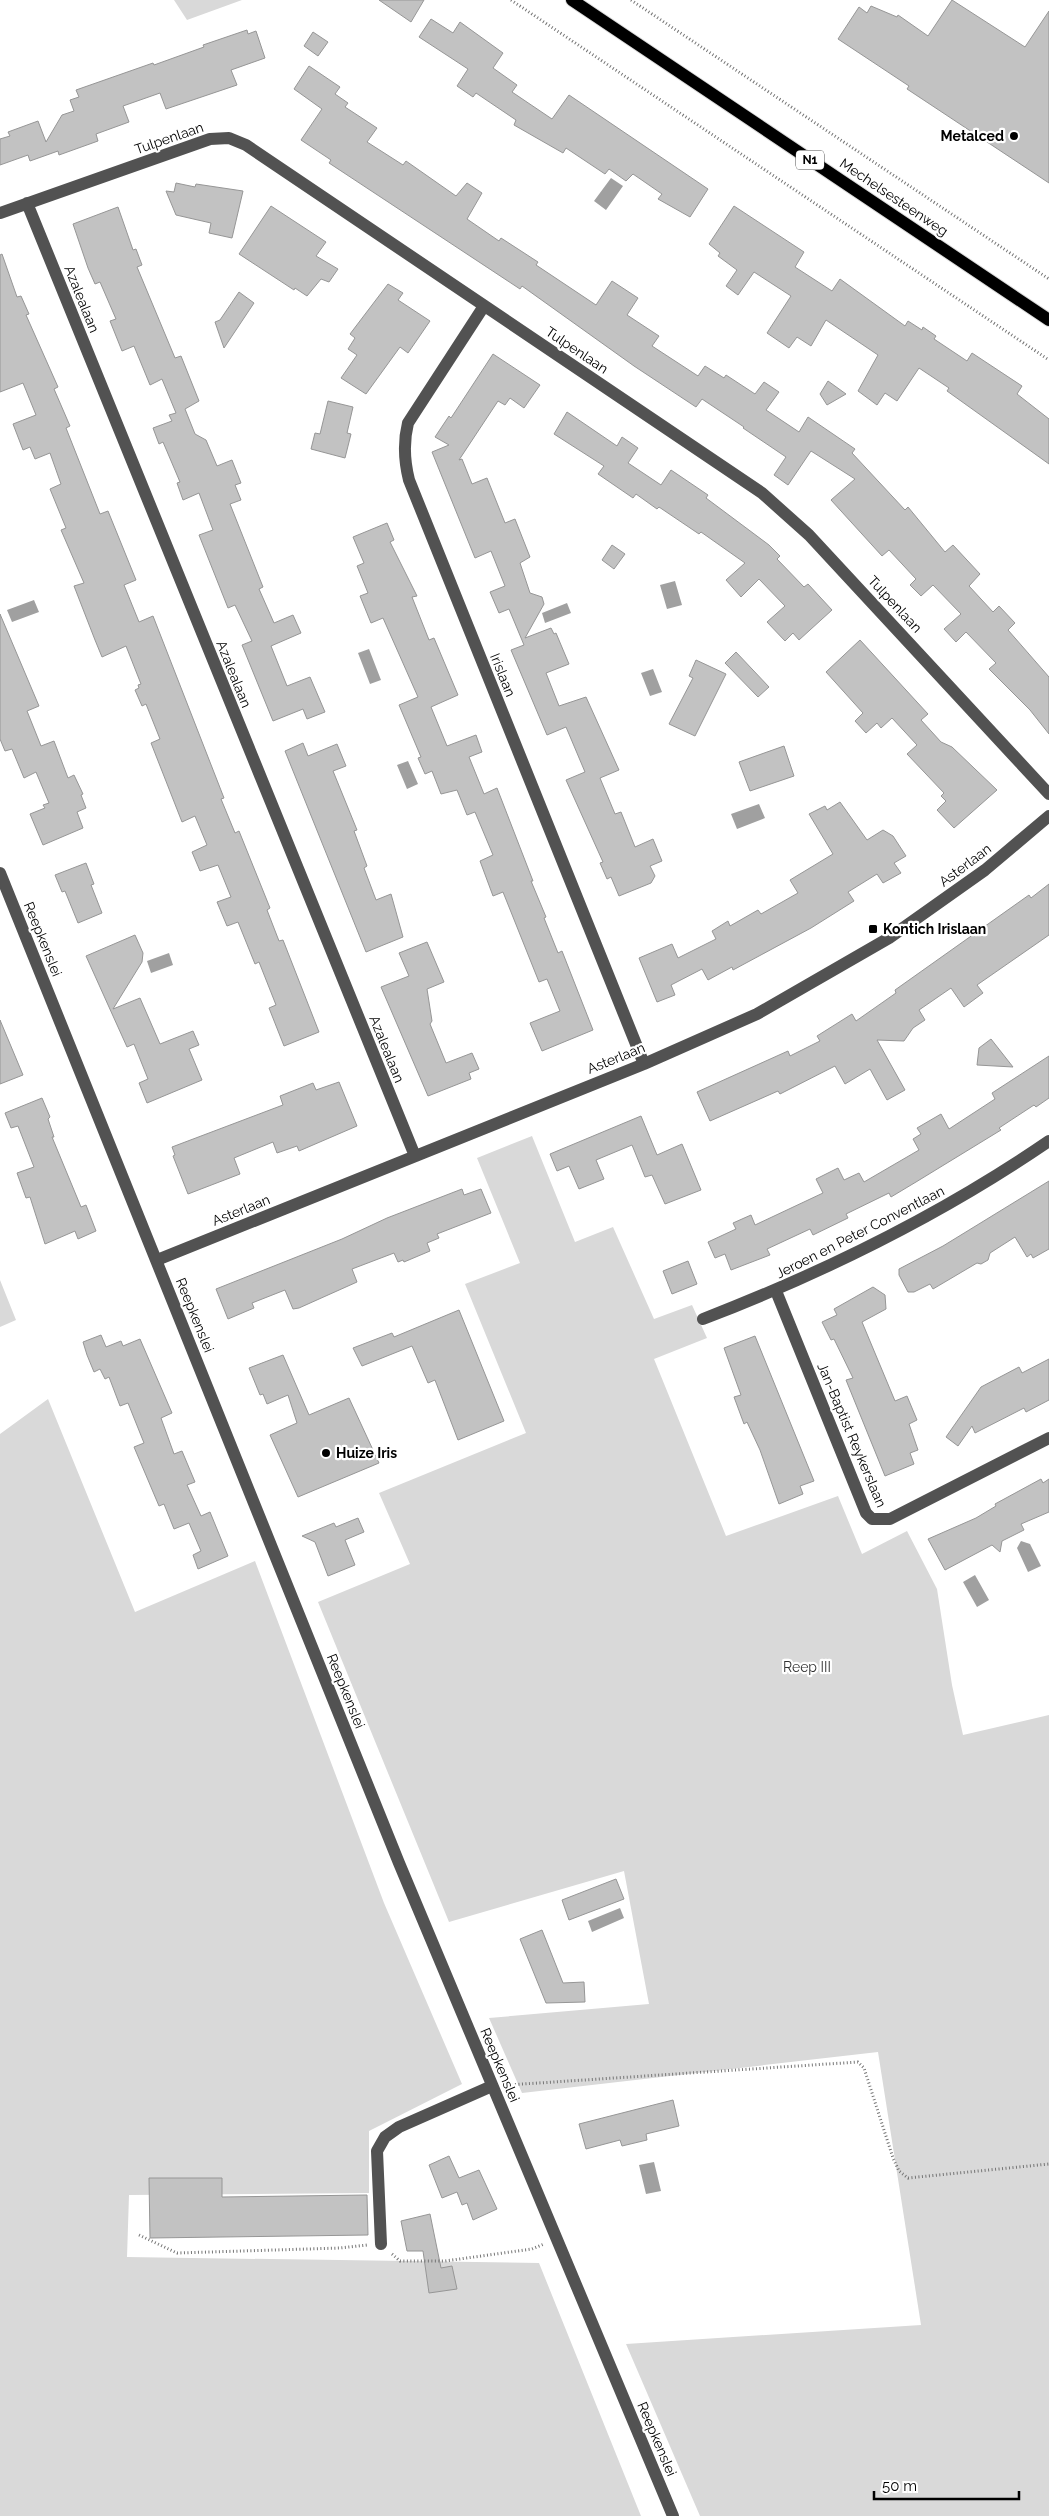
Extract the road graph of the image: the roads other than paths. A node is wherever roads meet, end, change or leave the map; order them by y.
1 (572, 0) edge
2 (27, 203) junction
3 (0, 213) edge
4 (484, 306) junction
5 (1049, 320) edge
6 (1049, 794) edge
7 (1049, 816) edge
8 (0, 873) edge
9 (644, 1064) junction
10 (1049, 1141) edge
11 (415, 1156) junction
12 (157, 1260) junction
13 (776, 1291) junction
14 (703, 1319) dead end
15 (1049, 1438) edge
16 (492, 2086) junction
17 (381, 2244) road end
18 (673, 2516) edge

1 - 5 main road, Mechelsesteenweg / N1
2 - 3 street, Tulpenlaan
2 - 4 street, Tulpenlaan
2 - 11 street, Azalealaan
4 - 6 street, Tulpenlaan
4 - 9 street, Irislaan
7 - 9 street, Asterlaan
8 - 12 street, Reepkenslei
9 - 11 street, Asterlaan
10 - 13 street, Jeroen en Peter Conventlaan
11 - 12 street, Asterlaan
12 - 16 street, Reepkenslei
13 - 14 street, Jeroen en Peter Conventlaan
13 - 15 street, Jan-Baptist Reykerslaan
16 - 17 street
16 - 18 street, Reepkenslei

